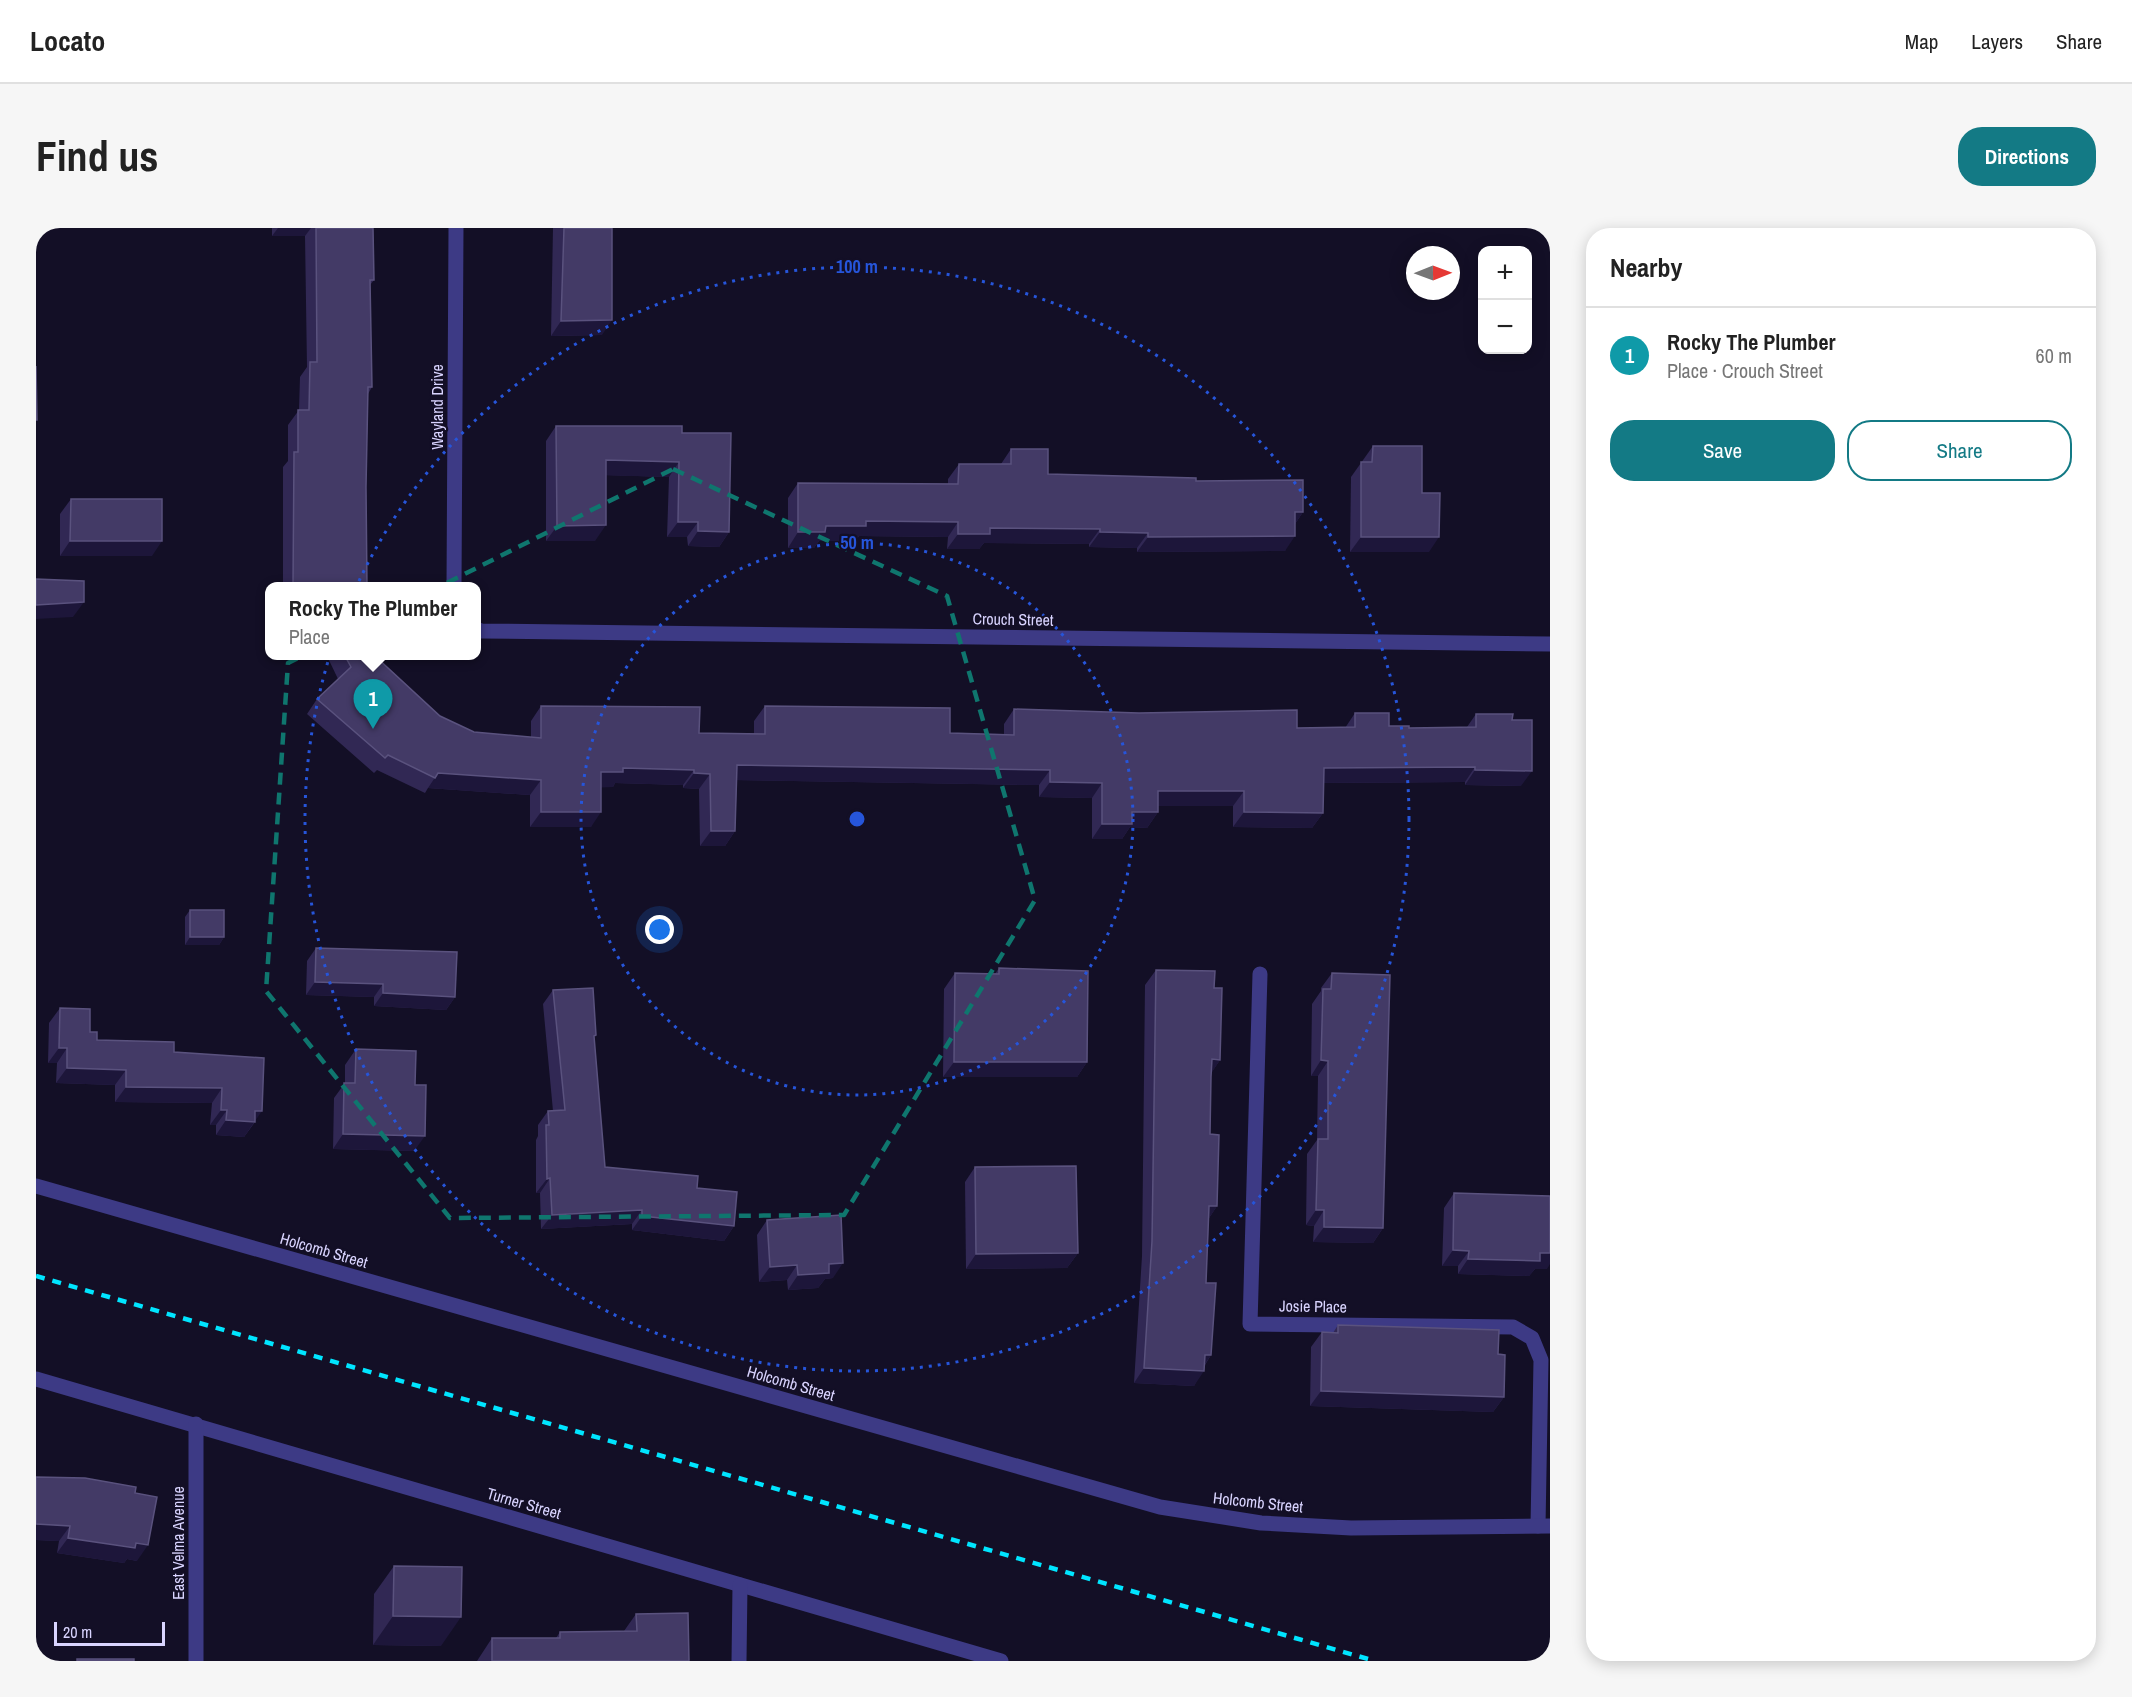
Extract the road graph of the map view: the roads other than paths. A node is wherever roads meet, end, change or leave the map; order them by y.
1 (456, 228) edge
2 (454, 582) edge
3 (481, 631) edge
4 (1550, 644) edge
5 (1260, 974) dead end
6 (36, 1186) edge
7 (36, 1379) edge
8 (196, 1424) junction
9 (1544, 1526) edge
10 (740, 1585) junction
11 (196, 1661) edge
12 (740, 1661) edge
13 (1001, 1661) edge

1 - 2 street, Wayland Drive
3 - 4 street, Crouch Street
5 - 9 street, Josie Place
6 - 9 street, Holcomb Street
7 - 8 street, Turner Street
8 - 10 street, Turner Street
8 - 11 street, East Velma Avenue
10 - 12 street
10 - 13 street, Turner Street

